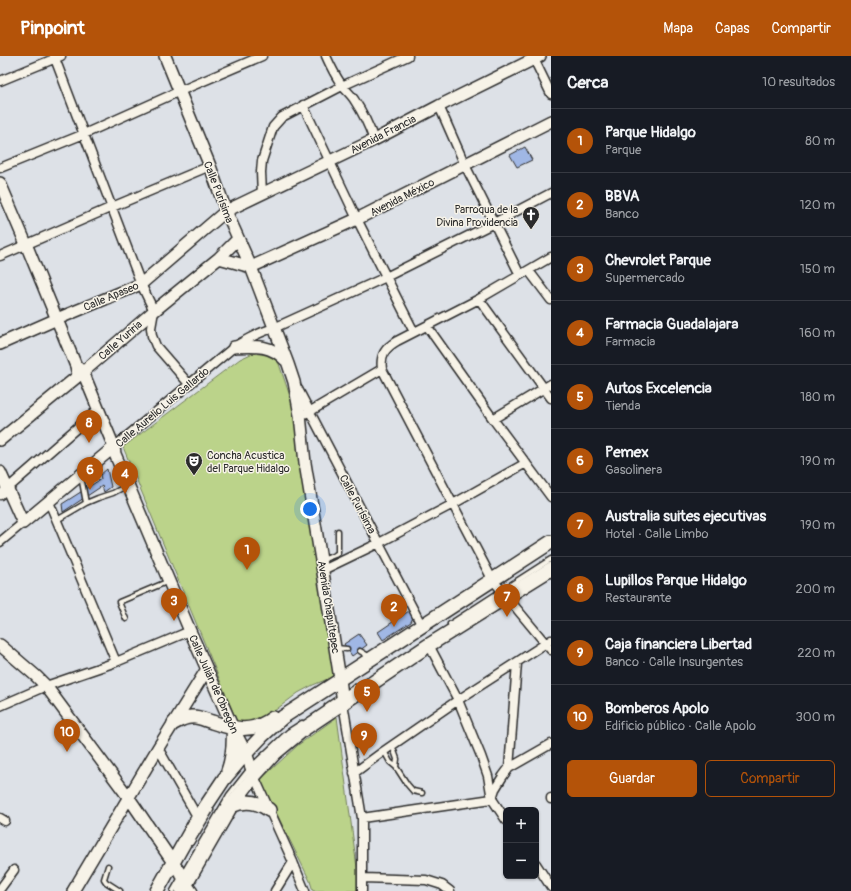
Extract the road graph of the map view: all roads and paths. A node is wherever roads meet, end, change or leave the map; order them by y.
1 (165, 56) edge
2 (262, 56) edge
3 (326, 56) edge
4 (408, 56) edge
5 (57, 57) edge
6 (537, 57) edge
7 (0, 81) edge
8 (342, 86) junction
9 (180, 91) junction
10 (551, 94) edge
11 (304, 105) junction
12 (439, 106) junction
13 (551, 121) edge
14 (84, 134) junction
15 (374, 140) junction
16 (330, 161) junction
17 (465, 165) junction
18 (210, 166) junction
19 (0, 168) edge
20 (0, 183) edge
21 (551, 193) edge
22 (262, 194) junction
23 (112, 207) junction
24 (226, 211) junction
25 (358, 219) junction
26 (494, 223) junction
27 (238, 239) junction
28 (26, 244) junction
29 (0, 256) edge
30 (551, 257) edge
31 (219, 258) junction
32 (251, 267) junction
33 (529, 270) junction
34 (520, 275) junction
35 (386, 277) junction
36 (141, 284) junction
37 (479, 299) junction
38 (551, 300) edge
39 (154, 310) junction
40 (57, 319) junction
41 (426, 326) junction
42 (274, 328) junction
43 (414, 332) junction
44 (0, 344) edge
45 (234, 347) junction
46 (288, 364) junction
47 (382, 369) junction
48 (79, 372) junction
49 (190, 384) junction
50 (551, 384) edge
51 (543, 388) junction
52 (551, 398) edge
53 (94, 413) junction
54 (304, 414) junction
55 (493, 419) junction
56 (0, 440) edge
57 (112, 451) junction
58 (526, 463) junction
59 (0, 472) edge
60 (81, 475) junction
61 (128, 485) junction
62 (4, 492) edge
63 (551, 496) edge
64 (49, 502) junction
65 (86, 503) junction
66 (453, 504) junction
67 (56, 521) junction
68 (22, 523) junction
69 (338, 531) dead end
70 (0, 542) edge
71 (551, 542) edge
72 (379, 543) junction
73 (551, 559) edge
74 (322, 565) junction
75 (551, 569) edge
76 (508, 576) dead end
77 (169, 581) junction
78 (494, 581) junction
79 (504, 594) junction
80 (126, 619) dead end
81 (444, 629) dead end
82 (420, 630) junction
83 (190, 631) junction
84 (0, 645) edge
85 (429, 645) junction
86 (549, 645) edge
87 (335, 648) junction
88 (347, 649) dead end
89 (360, 651) dead end
90 (372, 658) junction
91 (116, 662) junction
92 (517, 663) junction
93 (207, 669) junction
94 (361, 683) dead end
95 (46, 686) junction
96 (342, 687) junction
97 (458, 700) junction
98 (0, 706) edge
99 (324, 708) dead end
100 (304, 709) dead end
101 (306, 720) dead end
102 (174, 723) junction
103 (233, 728) junction
104 (551, 744) edge
105 (392, 745) junction
106 (158, 748) junction
107 (384, 751) junction
108 (249, 762) junction
109 (396, 767) junction
110 (509, 768) junction
111 (354, 773) junction
112 (224, 779) junction
113 (422, 793) dead end
114 (129, 798) junction
115 (492, 799) junction
116 (215, 803) dead end
117 (231, 806) junction
118 (269, 810) junction
119 (503, 816) edge
120 (198, 818) junction
121 (362, 818) junction
122 (188, 848) dead end
123 (293, 862) junction
124 (108, 866) dead end
125 (539, 868) edge
126 (14, 870) dead end
127 (181, 876) edge
128 (362, 878) junction
129 (551, 886) edge
130 (0, 889) edge
131 (73, 891) edge
132 (120, 891) edge
133 (157, 891) edge
134 (173, 891) edge
135 (275, 891) edge
136 (306, 891) edge
137 (362, 891) edge
138 (450, 891) edge

1 - 9 street, Calle Purísima
2 - 9 street
3 - 8 street
4 - 8 street
5 - 7 street
5 - 14 street
6 - 10 street
6 - 12 street, Avenida Francia
8 - 11 street
8 - 15 street
9 - 14 street
9 - 18 street, Calle Purísima
11 - 16 street
11 - 22 street
12 - 15 street, Avenida Francia
12 - 17 street
13 - 17 street, Avenida México
14 - 19 street
14 - 23 street
15 - 16 street, Avenida Francia
16 - 22 street, Avenida Francia
16 - 25 street
17 - 25 street, Avenida México
17 - 26 street
18 - 23 street
18 - 24 street, Calle Purísima
20 - 28 street
21 - 26 street, Calle Aurelio Luis Gallardo
22 - 24 street, Avenida Francia
23 - 28 street
23 - 36 street
24 - 27 street, Calle Purísima
24 - 36 street, Calle Apaseo
25 - 32 street, Avenida México
25 - 35 street
26 - 34 street
26 - 35 street, Calle Aurelio Luis Gallardo
27 - 31 street, Calle Yuriria
27 - 32 street, Calle Purísima
28 - 29 street
28 - 40 street
30 - 33 street
31 - 32 street
31 - 39 street, Calle Yuriria
32 - 42 street, Calle Purísima
33 - 34 street
33 - 38 street
34 - 37 street
35 - 42 street, Calle Aurelio Luis Gallardo
35 - 43 street
36 - 39 street
36 - 40 street, Calle Apaseo
37 - 41 street
37 - 51 street
39 - 48 street, Calle Yuriria
39 - 49 street
40 - 44 street, Calle Apaseo
40 - 48 street
41 - 43 street
41 - 55 street
42 - 45 street, Calle Aurelio Luis Gallardo
42 - 46 street, Avenida Chapultepec
43 - 47 street
45 - 46 street
45 - 49 street, Calle Aurelio Luis Gallardo
46 - 54 street, Avenida Chapultepec
47 - 54 street
47 - 66 street
48 - 53 street
48 - 56 street, Calle Yuriria
48 - 57 street
49 - 57 street, Calle Aurelio Luis Gallardo
50 - 51 street
51 - 52 street
51 - 55 street
53 - 57 street
53 - 62 street
54 - 72 street, Calle Purísima
54 - 74 street, Avenida Chapultepec
55 - 58 street
57 - 60 street, Calle Aurelio Luis Gallardo
57 - 61 street, Calle Julián de Obregón
58 - 63 street
58 - 66 street
59 - 62 street
60 - 64 street, Calle Aurelio Luis Gallardo
60 - 65 lane
61 - 65 lane
61 - 77 street, Calle Julián de Obregón
62 - 68 street
64 - 67 street
64 - 68 street, Calle Aurelio Luis Gallardo
65 - 67 lane
66 - 72 street
66 - 78 street
67 - 91 street
68 - 70 street, Calle Aurelio Luis Gallardo
69 - 74 lane
71 - 78 main road
72 - 74 street
72 - 82 street, Calle Purísima
73 - 79 lane
74 - 87 street, Avenida Chapultepec
75 - 79 main road
76 - 78 lane
77 - 80 lane
77 - 83 street, Calle Julián de Obregón
78 - 79 street
78 - 82 main road
79 - 81 lane
79 - 85 main road
79 - 86 street
82 - 90 main road
83 - 91 street
83 - 93 street, Calle Julián de Obregón
84 - 95 street
85 - 96 main road
85 - 97 street
86 - 92 street
87 - 88 lane
87 - 96 street, Avenida Chapultepec
89 - 90 lane
90 - 96 main road
91 - 95 street
92 - 97 street
92 - 110 street
93 - 102 street
93 - 103 street, Calle Julián de Obregón
94 - 96 lane
95 - 98 street
95 - 114 street
96 - 99 lane
96 - 100 lane
96 - 103 main road
96 - 108 main road
96 - 108 main road
96 - 111 street, Avenida Chapultepec
97 - 105 street
97 - 115 street
101 - 108 lane
102 - 103 main road
102 - 106 street
103 - 108 street, Calle Julián de Obregón
103 - 112 main road
104 - 110 street
105 - 107 street
105 - 109 lane
106 - 114 street
106 - 120 street
107 - 109 lane
107 - 111 street
108 - 112 main road
108 - 117 main road
108 - 118 street, Calle Julián de Obregón
108 - 127 lane
109 - 113 lane
110 - 115 street
111 - 121 street, Avenida Chapultepec
112 - 120 main road
114 - 127 street
114 - 131 street
115 - 119 street
115 - 121 street
116 - 122 lane
117 - 118 main road
117 - 127 main road
118 - 123 street, Calle Julián de Obregón
120 - 127 main road
121 - 128 street, Avenida Chapultepec
123 - 135 street
123 - 136 street, Calle Julián de Obregón
124 - 132 lane
125 - 129 street
126 - 130 street
127 - 133 main road
127 - 134 lane
128 - 137 street, Avenida Chapultepec
128 - 138 street

